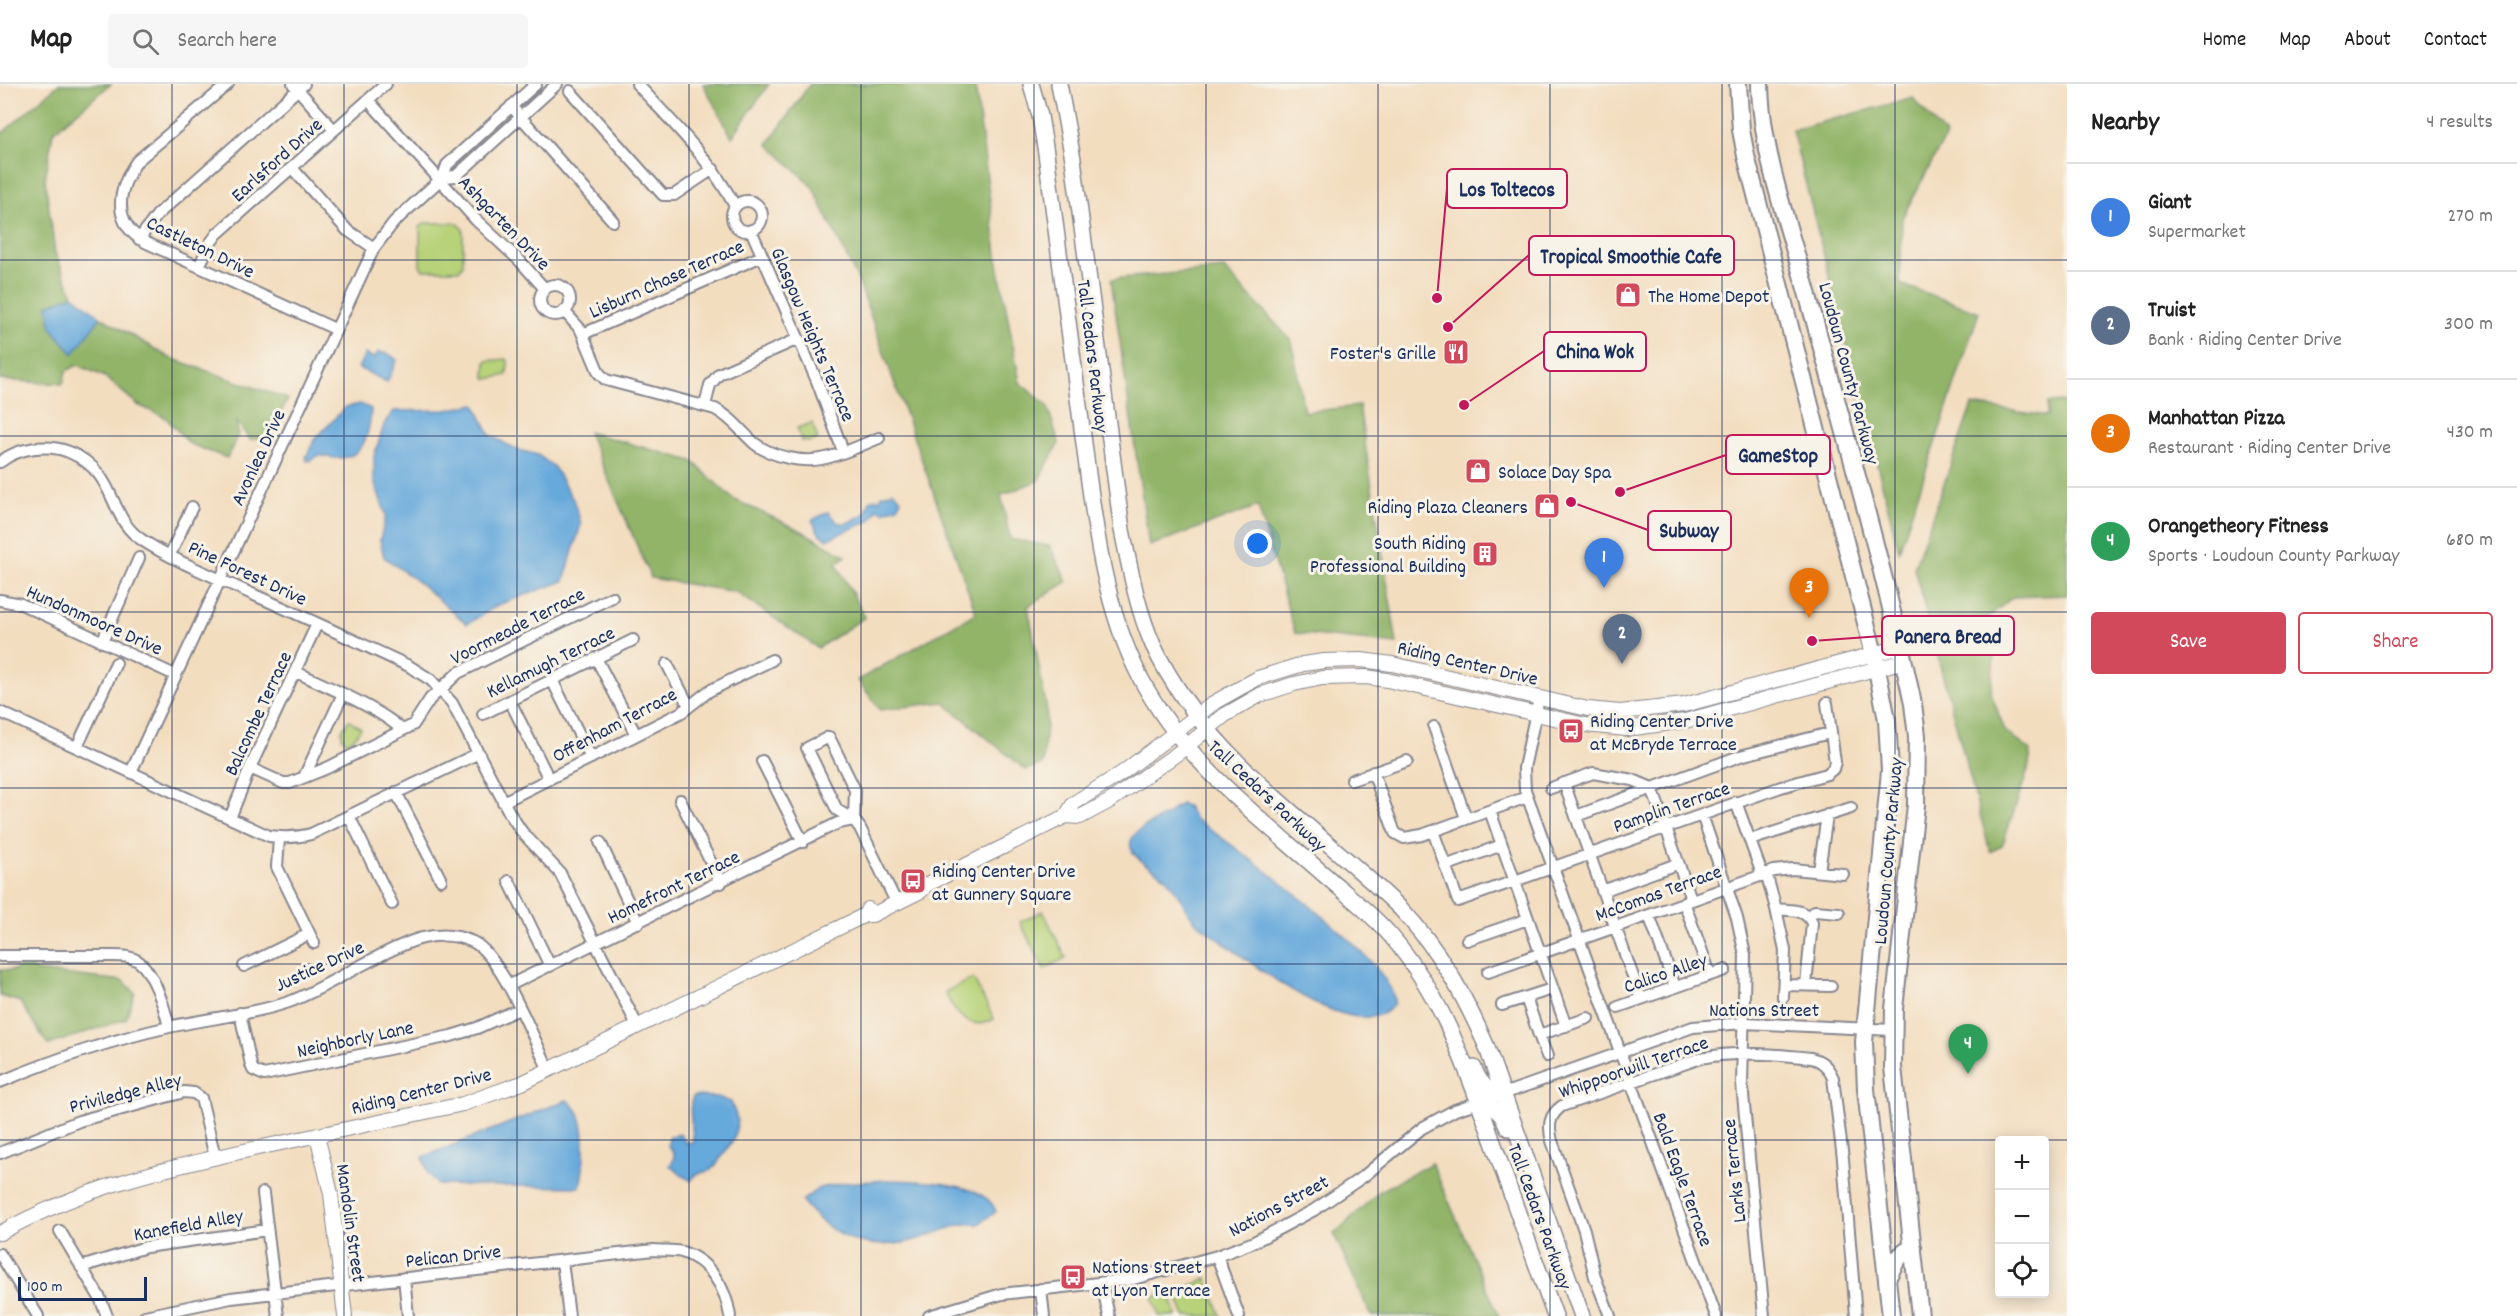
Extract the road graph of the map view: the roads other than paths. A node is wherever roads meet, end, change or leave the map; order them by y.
1 (228, 84) edge
2 (386, 84) edge
3 (536, 84) edge
4 (557, 84) edge
5 (637, 84) edge
6 (1030, 84) edge
7 (1059, 84) edge
8 (1738, 84) edge
9 (1760, 84) edge
10 (298, 86) edge
11 (570, 91) dead end
12 (368, 100) junction
13 (511, 106) junction
14 (521, 117) junction
15 (334, 130) junction
16 (292, 168) junction
17 (713, 169) junction
18 (441, 179) junction
19 (735, 206) junction
20 (613, 221) dead end
21 (751, 230) junction
22 (139, 239) junction
23 (374, 248) junction
24 (762, 255) junction
25 (199, 267) junction
26 (545, 289) junction
27 (564, 311) junction
28 (335, 329) junction
29 (583, 334) junction
30 (798, 339) junction
31 (705, 406) junction
32 (879, 438) dead end
33 (843, 451) junction
34 (0, 462) edge
35 (192, 507) dead end
36 (170, 555) junction
37 (139, 558) dead end
38 (220, 579) junction
39 (612, 597) dead end
40 (0, 600) edge
41 (317, 624) junction
42 (633, 640) dead end
43 (102, 642) junction
44 (1902, 654) junction
45 (596, 658) junction
46 (772, 660) dead end
47 (1876, 661) junction
48 (116, 663) dead end
49 (667, 664) dead end
50 (296, 672) junction
51 (175, 675) junction
52 (552, 680) junction
53 (440, 688) junction
54 (343, 694) junction
55 (1539, 698) junction
56 (510, 700) junction
57 (1827, 703) dead end
58 (689, 706) junction
59 (0, 712) edge
60 (483, 714) dead end
61 (1536, 714) junction
62 (1196, 716) junction
63 (1434, 726) dead end
64 (402, 730) junction
65 (1207, 730) junction
66 (1174, 733) junction
67 (1830, 733) junction
68 (636, 735) junction
69 (77, 747) junction
70 (1186, 747) junction
71 (479, 753) junction
72 (591, 758) junction
73 (762, 760) dead end
74 (1407, 760) dead end
75 (250, 768) junction
76 (131, 772) junction
77 (1373, 772) junction
78 (304, 777) junction
79 (549, 778) junction
80 (1352, 780) dead end
81 (1564, 783) junction
82 (1551, 788) dead end
83 (1652, 788) junction
84 (396, 792) junction
85 (1527, 797) junction
86 (680, 800) dead end
87 (503, 802) junction
88 (1736, 802) junction
89 (1851, 808) dead end
90 (1490, 811) junction
91 (1702, 815) junction
92 (1827, 815) junction
93 (349, 816) junction
94 (1066, 816) junction
95 (1576, 816) junction
96 (230, 818) junction
97 (1466, 818) junction
98 (854, 820) junction
99 (1665, 827) junction
100 (1433, 831) junction
101 (279, 838) junction
102 (1750, 840) junction
103 (600, 842) dead end
104 (803, 842) junction
105 (1502, 845) junction
106 (1589, 855) junction
107 (1677, 864) junction
108 (1445, 866) junction
109 (1553, 868) junction
110 (1819, 871) junction
111 (1764, 874) junction
112 (1843, 874) dead end
113 (441, 880) dead end
114 (509, 881) dead end
115 (1515, 881) junction
116 (721, 882) junction
117 (926, 885) junction
118 (1726, 886) junction
119 (1602, 891) junction
120 (894, 898) junction
121 (1688, 900) junction
122 (392, 904) dead end
123 (1776, 909) junction
124 (1839, 913) dead end
125 (865, 915) junction
126 (1649, 915) junction
127 (1808, 916) junction
128 (1528, 919) junction
129 (638, 923) junction
130 (1614, 927) junction
131 (1467, 940) dead end
132 (1578, 940) junction
133 (597, 943) junction
134 (1540, 953) junction
135 (0, 956) edge
136 (244, 966) dead end
137 (550, 966) junction
138 (1725, 970) dead end
139 (1488, 972) dead end
140 (1710, 974) junction
141 (1784, 985) junction
142 (1806, 985) junction
143 (508, 986) junction
144 (1832, 986) dead end
145 (1675, 987) junction
146 (1552, 989) junction
147 (1783, 997) dead end
148 (1526, 998) junction
149 (1641, 999) junction
150 (1502, 1005) dead end
151 (1618, 1007) dead end
152 (519, 1009) junction
153 (240, 1013) junction
154 (1588, 1018) dead end
155 (1744, 1023) junction
156 (1566, 1026) junction
157 (168, 1027) junction
158 (638, 1027) junction
159 (1864, 1029) junction
160 (1893, 1030) junction
161 (1453, 1033) junction
162 (1539, 1035) junction
163 (1619, 1053) junction
164 (1743, 1054) junction
165 (1547, 1056) dead end
166 (549, 1070) junction
167 (0, 1082) edge
168 (1630, 1083) junction
169 (1503, 1094) junction
170 (1479, 1102) junction
171 (317, 1136) junction
172 (0, 1153) edge
173 (214, 1157) junction
174 (1525, 1157) junction
175 (262, 1193) dead end
176 (267, 1230) junction
177 (60, 1231) dead end
178 (0, 1233) edge
179 (1913, 1248) junction
180 (0, 1254) edge
181 (1217, 1256) junction
182 (562, 1261) junction
183 (81, 1267) junction
184 (404, 1278) junction
185 (1887, 1279) junction
186 (1102, 1284) junction
187 (341, 1286) junction
188 (1041, 1289) junction
189 (275, 1293) junction
190 (152, 1315) edge
191 (38, 1316) edge
192 (107, 1316) edge
193 (278, 1316) edge
194 (345, 1316) edge
195 (408, 1316) edge
196 (569, 1316) edge
197 (730, 1316) edge
198 (930, 1316) edge
199 (1044, 1316) edge
200 (1109, 1316) edge
201 (1239, 1316) edge
202 (1555, 1316) edge
203 (1582, 1316) edge
204 (1610, 1316) edge
205 (1716, 1316) edge
206 (1764, 1316) edge
207 (1856, 1316) edge
208 (1891, 1316) edge
209 (1920, 1316) edge

1 - 22 street, Castleton Drive
2 - 12 street, Earlsford Drive
3 - 13 street, Avonlea Drive
4 - 14 street, Avonlea Drive
5 - 17 street
6 - 66 main road, Tall Cedars Parkway
7 - 62 main road, Tall Cedars Parkway
8 - 47 main road, Loudoun County Parkway
9 - 44 main road, Loudoun County Parkway
10 - 15 street
10 - 22 street
11 - 17 street
12 - 15 street, Earlsford Drive
12 - 18 street, Ashgarten Drive
13 - 14 street
13 - 18 street, Avonlea Drive
14 - 18 street, Avonlea Drive
14 - 20 street
15 - 16 street, Earlsford Drive
16 - 23 street
16 - 25 street, Earlsford Drive
17 - 19 street
18 - 23 street, Avonlea Drive
18 - 26 street, Ashgarten Drive
19 - 21 street
19 - 21 street
21 - 24 street, Glasgow Heights Terrace
22 - 25 street, Castleton Drive
23 - 28 street, Avonlea Drive
24 - 29 street, Lisburn Chase Terrace
24 - 30 street, Glasgow Heights Terrace
25 - 28 street, Castleton Drive
26 - 27 street, Ashgarten Drive
26 - 27 street, Ashgarten Drive
27 - 29 street
28 - 38 street, Avonlea Drive
29 - 31 street
30 - 31 street
30 - 33 street, Glasgow Heights Terrace
31 - 33 street
32 - 33 street
34 - 36 street, Pine Forest Drive
35 - 36 street
36 - 38 street, Pine Forest Drive
37 - 43 street
38 - 41 street, Pine Forest Drive
38 - 51 street, Avonlea Drive
39 - 53 street, Voormeade Terrace
40 - 43 street, Hundonmoore Drive
41 - 50 street, Balcombe Terrace
41 - 53 street, Pine Forest Drive
42 - 45 street, Kellamugh Terrace
43 - 51 street, Hundonmoore Drive
44 - 47 street, Riding Center Drive
44 - 160 main road, Loudoun County Parkway
45 - 52 street, Kellamugh Terrace
45 - 68 street
46 - 58 street, Offenham Terrace
47 - 55 street, Riding Center Drive
47 - 61 street, Riding Center Drive
47 - 159 main road, Loudoun County Parkway
48 - 69 street
49 - 58 street
50 - 54 street
50 - 75 street, Balcombe Terrace
51 - 76 street, Avonlea Drive
52 - 56 street, Kellamugh Terrace
52 - 72 street
53 - 64 street, Voormeade Terrace
53 - 71 street, Pine Forest Drive
54 - 64 street
54 - 78 street
55 - 61 street, Bald Eagle Terrace
55 - 62 street, Riding Center Drive
56 - 60 street, Kellamugh Terrace
56 - 79 street
57 - 67 street, Pamplin Terrace
58 - 68 street, Offenham Terrace
59 - 69 street
61 - 65 street, Riding Center Drive
61 - 85 street, Bald Eagle Terrace
62 - 65 main road, Tall Cedars Parkway
62 - 66 street, Riding Center Drive
63 - 97 street
64 - 78 street, Voormeade Terrace
65 - 70 street, Riding Center Drive
65 - 169 main road, Tall Cedars Parkway
66 - 70 main road, Tall Cedars Parkway
66 - 94 street, Riding Center Drive
67 - 83 street
67 - 88 street, Pamplin Terrace
68 - 72 street, Offenham Terrace
69 - 76 street
70 - 94 street, Riding Center Drive
70 - 161 main road, Tall Cedars Parkway
71 - 84 street
71 - 87 street, Pine Forest Drive
72 - 79 street, Offenham Terrace
73 - 104 street
74 - 77 street
75 - 78 street, Voormeade Terrace
75 - 96 street, Balcombe Terrace
76 - 96 street
77 - 80 street
77 - 100 street
79 - 87 street, Offenham Terrace
81 - 82 street
81 - 83 street
81 - 95 street
83 - 95 street
83 - 99 street
84 - 93 street
84 - 113 street
85 - 90 street
85 - 109 street, Bald Eagle Terrace
86 - 116 street
87 - 133 street, Pine Forest Drive
88 - 91 street, Pamplin Terrace
88 - 102 street
89 - 92 street
90 - 97 street
90 - 105 street
91 - 99 street, Pamplin Terrace
91 - 118 street, Larks Terrace
92 - 102 street
92 - 110 street
93 - 101 street
93 - 122 street
94 - 117 street, Riding Center Drive
95 - 106 street
96 - 101 street
97 - 100 street
98 - 98 street
98 - 104 street, Homefront Terrace
98 - 120 street
99 - 106 street, Pamplin Terrace
99 - 107 street
100 - 108 street
101 - 136 street
102 - 111 street
103 - 129 street
104 - 116 street, Homefront Terrace
105 - 108 street
105 - 115 street
106 - 109 street, Pamplin Terrace
106 - 119 street
107 - 119 street
107 - 121 street
108 - 115 street, Pamplin Terrace
109 - 115 street, Pamplin Terrace
109 - 132 street, Bald Eagle Terrace
110 - 111 street, McComas Terrace
110 - 112 street, McComas Terrace
111 - 118 street, McComas Terrace
111 - 123 street
114 - 137 street
115 - 128 street
116 - 129 street, Homefront Terrace
117 - 120 street, Riding Center Drive
117 - 125 street, Riding Center Drive
118 - 121 street, McComas Terrace
118 - 155 street, Larks Terrace
119 - 130 street
120 - 125 street, Riding Center Drive
121 - 126 street, McComas Terrace
121 - 140 street
123 - 127 street
123 - 141 street
124 - 127 street
125 - 158 street, Riding Center Drive
126 - 130 street, McComas Terrace
126 - 145 street
127 - 142 street
128 - 131 street
128 - 134 street
129 - 133 street, Homefront Terrace
130 - 132 street, McComas Terrace
130 - 149 street
132 - 134 street, McComas Terrace
132 - 163 street, Bald Eagle Terrace
133 - 137 street, Homefront Terrace
133 - 158 street, Pine Forest Drive
134 - 139 street, McComas Terrace
134 - 146 street
135 - 157 street
137 - 143 street, Homefront Terrace
138 - 140 street, Calico Alley
140 - 145 street, Calico Alley
141 - 142 street
141 - 147 street
142 - 144 street
143 - 152 street, Justice Drive
143 - 153 street, Justice Drive
145 - 149 street, Calico Alley
146 - 148 street
146 - 156 street
148 - 150 street
148 - 162 street
149 - 151 street, Calico Alley
152 - 153 street, Neighborly Lane
152 - 166 street, Justice Drive
153 - 157 street, Justice Drive
154 - 156 street
155 - 159 street, Nations Street
155 - 163 street, Nations Street
155 - 164 street, Larks Terrace
156 - 162 street
157 - 167 street, Justice Drive
158 - 166 street, Riding Center Drive
159 - 160 street, Nations Street
159 - 185 main road, Loudoun County Parkway
160 - 179 main road, Loudoun County Parkway
161 - 169 main road
161 - 170 main road, Tall Cedars Parkway
162 - 165 street
163 - 168 street, Bald Eagle Terrace
163 - 169 street, Nations Street
164 - 168 street, Whippoorwill Terrace
164 - 206 street, Larks Terrace
164 - 207 street, Whippoorwill Terrace
166 - 171 street, Riding Center Drive
168 - 204 street, Whippoorwill Terrace
168 - 205 street, Bald Eagle Terrace
169 - 174 main road, Tall Cedars Parkway
170 - 174 main road
170 - 181 street, Nations Street
170 - 202 main road, Tall Cedars Parkway
171 - 173 street, Riding Center Drive
171 - 187 street, Mandolin Street
172 - 173 street, Priviledge Alley
173 - 178 street, Riding Center Drive
174 - 203 main road, Tall Cedars Parkway
175 - 176 street, Kanefield Alley
176 - 183 street, Kanefield Alley
176 - 189 street, Kanefield Alley
177 - 183 street
179 - 185 main road
179 - 209 main road, Loudoun County Parkway
180 - 191 street
181 - 186 street, Nations Street
181 - 201 street
182 - 184 street, Pelican Drive
182 - 196 street
182 - 197 street, Pelican Drive
183 - 192 street
184 - 187 street, Pelican Drive
184 - 195 street
185 - 208 main road, Loudoun County Parkway
186 - 188 street, Nations Street
186 - 200 street
187 - 189 street, Pelican Drive
187 - 194 street, Mandolin Street
188 - 198 street, Nations Street
188 - 199 street
189 - 190 street, Pelican Drive
189 - 193 street, Kanefield Alley

